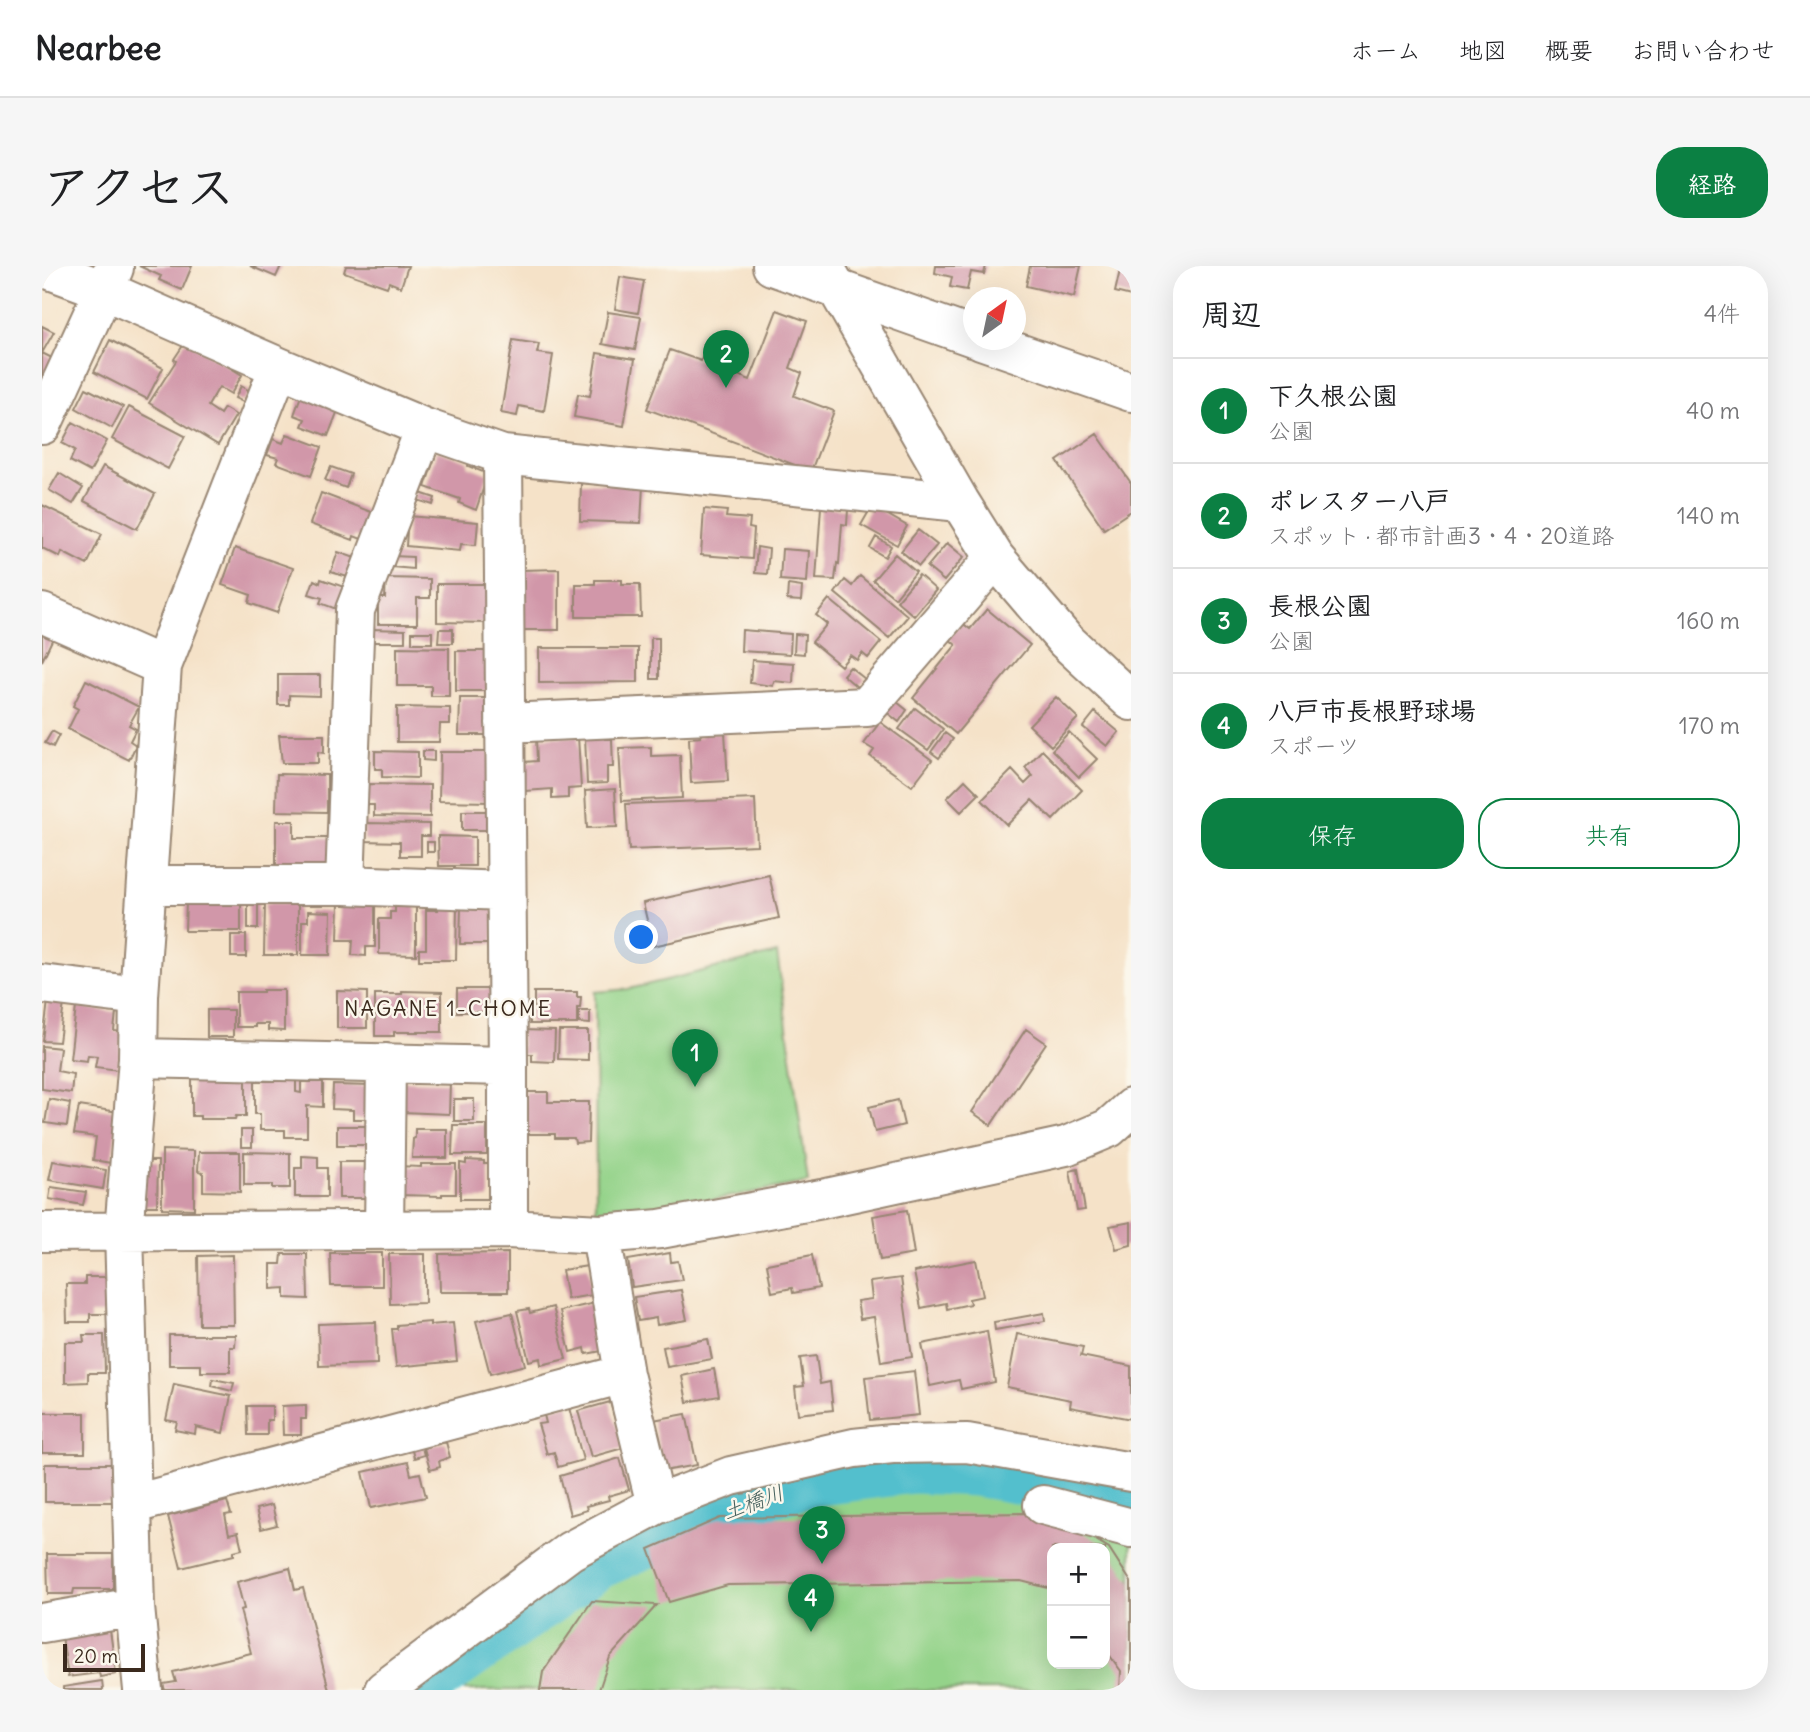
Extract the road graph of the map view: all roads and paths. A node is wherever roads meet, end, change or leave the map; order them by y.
1 (772, 266) edge
2 (42, 267) edge
3 (830, 277) edge
4 (110, 278) edge
5 (963, 332) edge
6 (1010, 350) edge
7 (279, 367) junction
8 (1131, 392) edge
9 (42, 425) edge
10 (425, 428) junction
11 (503, 455) junction
12 (960, 502) junction
13 (995, 558) junction
14 (42, 613) edge
15 (162, 666) junction
16 (1131, 701) edge
17 (505, 723) junction
18 (345, 885) junction
19 (148, 886) junction
20 (505, 891) junction
21 (42, 984) edge
22 (139, 996) junction
23 (138, 1058) junction
24 (386, 1063) junction
25 (508, 1066) junction
26 (1131, 1108) edge
27 (508, 1229) junction
28 (384, 1230) junction
29 (42, 1232) edge
30 (124, 1233) junction
31 (601, 1234) junction
32 (624, 1374) junction
33 (1131, 1472) edge
34 (134, 1504) junction
35 (656, 1505) junction
36 (1043, 1505) dead end
37 (1125, 1536) edge
38 (135, 1607) junction
39 (42, 1623) edge
40 (143, 1690) edge
41 (384, 1690) edge

1 - 3 street
2 - 4 street
3 - 5 street
3 - 12 street
4 - 7 street
4 - 9 street
6 - 8 street
7 - 10 street
7 - 15 street
10 - 11 street
10 - 18 street
11 - 12 street
11 - 17 street
12 - 13 street
13 - 16 street
13 - 17 street
14 - 15 street
15 - 19 street
17 - 20 street
18 - 19 street
18 - 20 street
19 - 22 street
20 - 25 street
21 - 22 street
22 - 23 street
23 - 24 street
23 - 30 street
24 - 25 street
24 - 28 street
25 - 27 street
26 - 31 street
27 - 28 street
27 - 31 street
28 - 30 street
29 - 30 street
30 - 34 street
31 - 32 street
32 - 34 street
32 - 35 street
33 - 35 street
34 - 38 street
35 - 41 street
36 - 37 street
38 - 39 street
38 - 40 street

